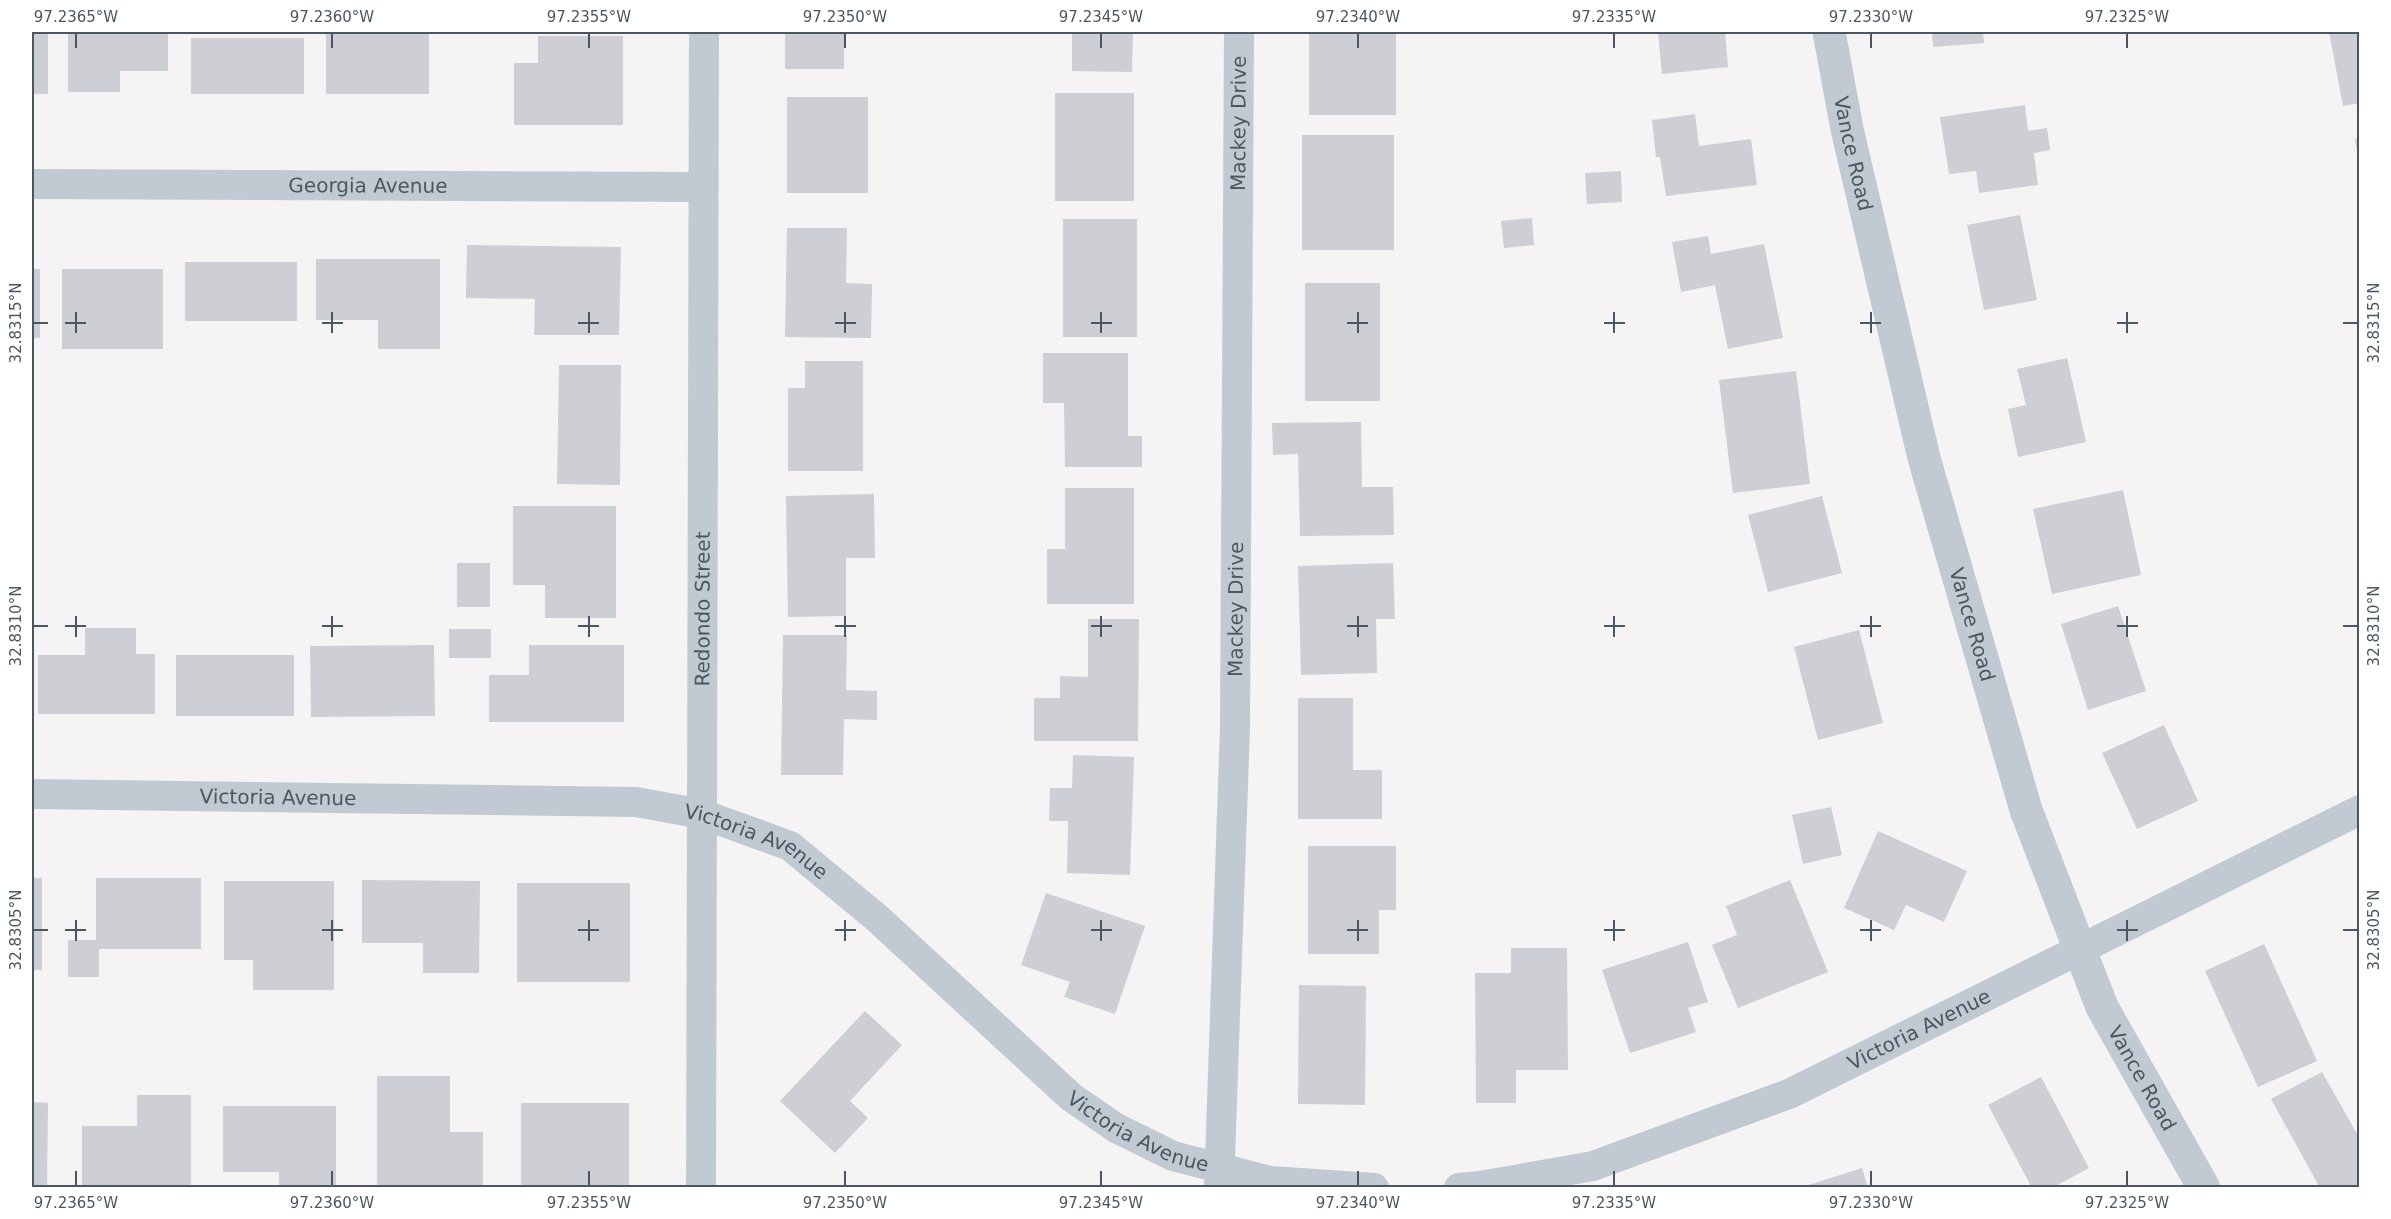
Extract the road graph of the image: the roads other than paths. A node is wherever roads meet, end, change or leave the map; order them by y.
1 (704, 32) edge
2 (1239, 32) edge
3 (1829, 32) edge
4 (32, 184) edge
5 (704, 187) junction
6 (32, 794) edge
7 (2360, 810) edge
8 (702, 814) junction
9 (2080, 950) junction
10 (1218, 1178) edge
11 (701, 1188) edge
12 (1374, 1188) edge
13 (1459, 1188) edge
14 (2204, 1188) edge

1 - 5 street, Redondo Street
2 - 10 street, Mackey Drive
3 - 9 street, Vance Road
4 - 5 street, Georgia Avenue
5 - 8 street, Redondo Street
6 - 8 street, Victoria Avenue
7 - 9 street, Victoria Avenue
8 - 10 street, Victoria Avenue
8 - 11 street, Redondo Street
9 - 13 street, Victoria Avenue
9 - 14 street, Vance Road
10 - 12 street, Victoria Avenue

